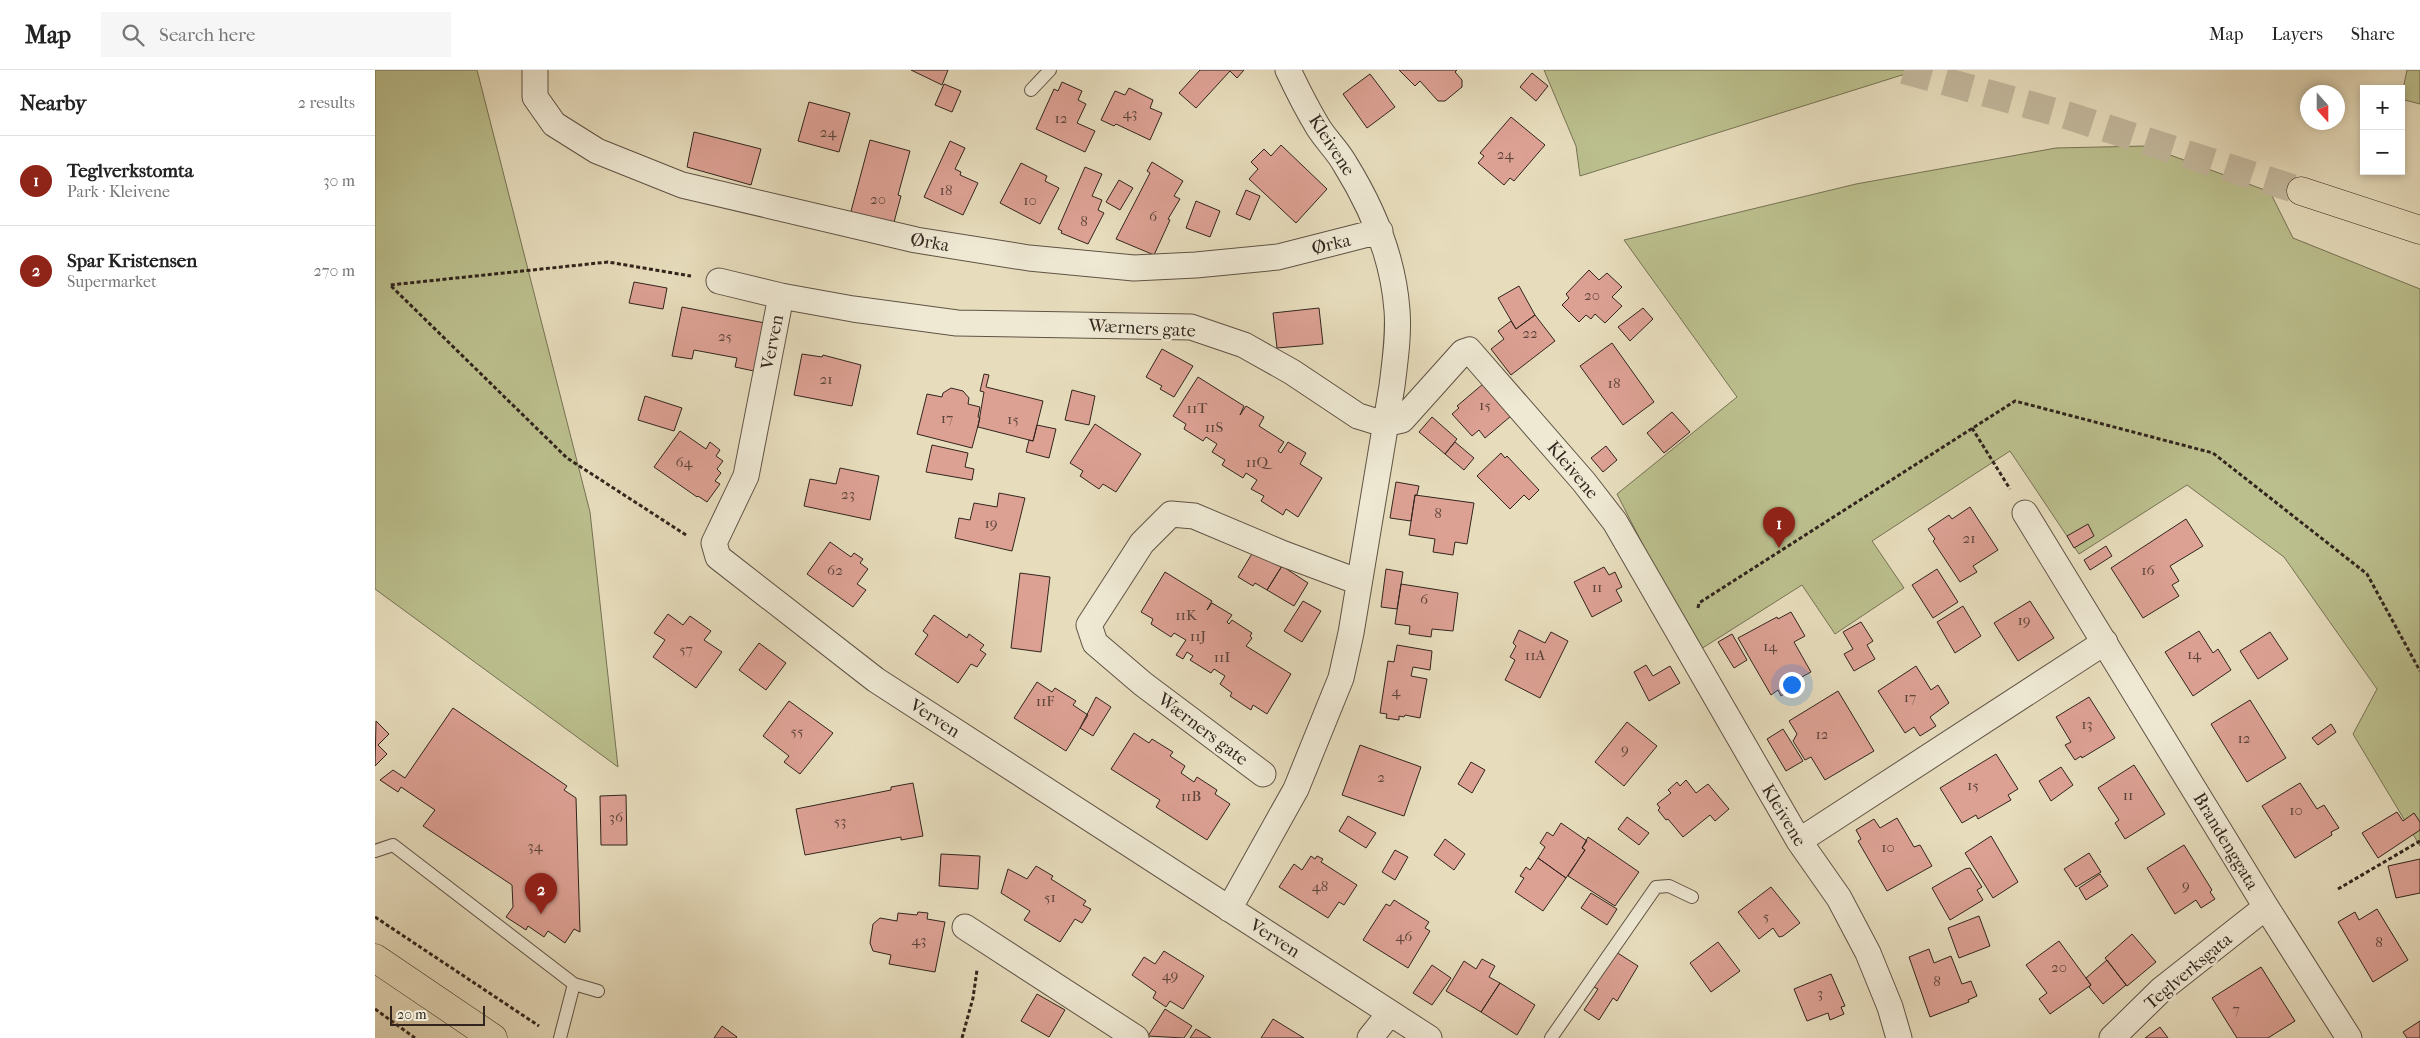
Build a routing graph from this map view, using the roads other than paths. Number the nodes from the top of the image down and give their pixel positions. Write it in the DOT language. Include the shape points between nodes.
graph roads {
  1 [pos="535,70"];
  2 [pos="1050,70"];
  3 [pos="1288,70"];
  4 [pos="1031,90"];
  5 [pos="2301,191"];
  6 [pos="2420,230"];
  7 [pos="1383,239"];
  8 [pos="719,282"];
  9 [pos="781,296"];
  10 [pos="1384,424"];
  11 [pos="2025,513"];
  12 [pos="1359,582"];
  13 [pos="2105,642"];
  14 [pos="1263,774"];
  15 [pos="1799,841"];
  16 [pos="375,851"];
  17 [pos="1692,897"];
  18 [pos="2266,907"];
  19 [pos="1229,909"];
  20 [pos="973,932"];
  21 [pos="375,958"];
  22 [pos="574,984"];
  23 [pos="598,991"];
  24 [pos="1389,1013"];
  25 [pos="493,1038"];
  26 [pos="560,1038"];
  27 [pos="1136,1038"];
  28 [pos="1370,1038"];
  29 [pos="1429,1038"];
  30 [pos="1551,1038"];
  31 [pos="1899,1038"];
  32 [pos="2112,1038"];
  33 [pos="2349,1038"];
  1 -- 7 [label="street, Ørka" via="535,97 554,124 597,151 682,185 916,240 1029,258 1134,268 1196,266"];
  2 -- 4 [label="lane"];
  3 -- 7 [label="street, Kleivene" via="1319,128 1366,200"];
  5 -- 6 [label="main road"];
  7 -- 10 [label="street, Kleivene" via="1397,310 1392,386"];
  8 -- 9 [label="street, Wærners gate"];
  9 -- 10 [label="street, Wærners gate" via="957,323 1191,327 1244,345 1358,416"];
  9 -- 19 [label="street, Verven" via="746,476 715,544 718,557 876,680"];
  10 -- 12 [label="street"];
  10 -- 15 [label="street, Kleivene" via="1402,420 1463,352 1469,350 1615,522"];
  11 -- 13 [label="street, Brandenggata"];
  12 -- 14 [label="street, Wærners gate" via="1193,516 1171,514 1141,543 1089,625 1095,643"];
  12 -- 19 [label="street" via="1351,633 1337,687 1296,789"];
  13 -- 15 [label="street"];
  13 -- 18 [label="street, Brandenggata"];
  15 -- 31 [label="street, Kleivene" via="1839,898 1867,953"];
  16 -- 22 [label="lane" via="393,846"];
  17 -- 30 [label="lane" via="1669,886 1656,888"];
  18 -- 32 [label="street, Teglverksgata" via="2162,989"];
  18 -- 33 [label="street, Brandenggata"];
  19 -- 24 [label="street, Verven"];
  20 -- 27 [label="street"];
  21 -- 25 [label="main road"];
  22 -- 23 [label="lane"];
  22 -- 26 [label="lane"];
  24 -- 28 [label="street"];
  24 -- 29 [label="street, Verven"];
}
